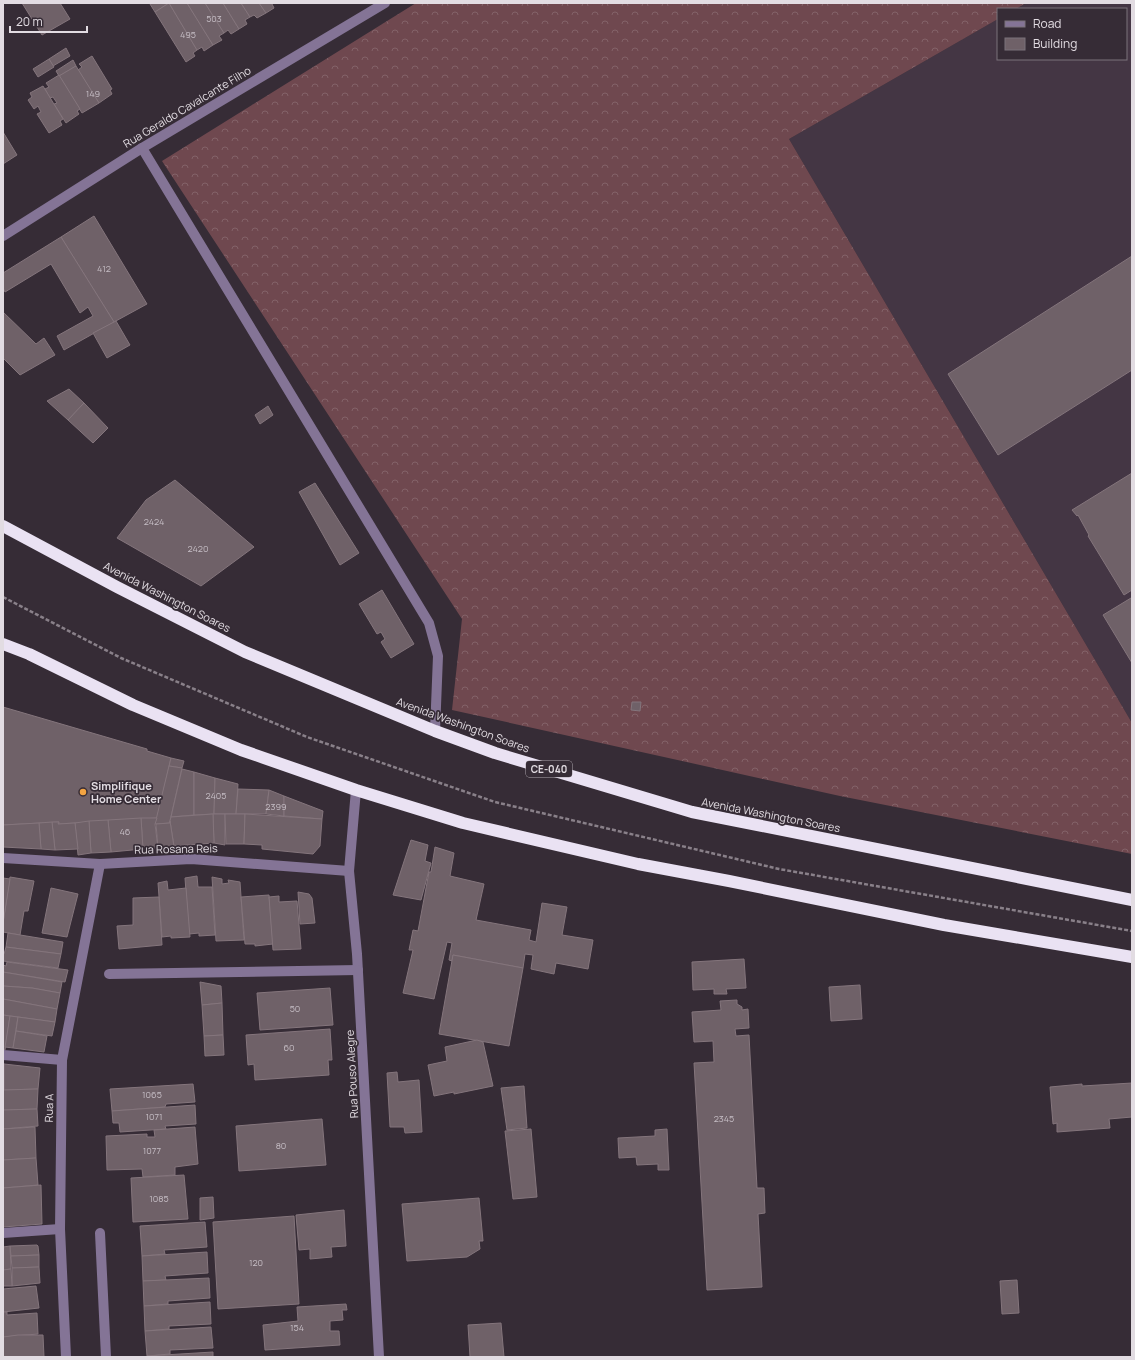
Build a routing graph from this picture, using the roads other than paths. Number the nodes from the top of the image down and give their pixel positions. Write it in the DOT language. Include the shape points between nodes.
graph roads {
  1 [pos="385,3"];
  2 [pos="142,148"];
  3 [pos="3,236"];
  4 [pos="3,526"];
  5 [pos="3,644"];
  6 [pos="435,730"];
  7 [pos="356,790"];
  8 [pos="3,858"];
  9 [pos="100,864"];
  10 [pos="349,871"];
  11 [pos="1132,900"];
  12 [pos="1132,957"];
  13 [pos="358,970"];
  14 [pos="109,974"];
  15 [pos="3,1055"];
  16 [pos="62,1060"];
  17 [pos="60,1229"];
  18 [pos="3,1233"];
  19 [pos="100,1233"];
  20 [pos="66,1357"];
  21 [pos="106,1357"];
  22 [pos="379,1357"];
  1 -- 2 [label="street, Rua Geraldo Cavalcante Filho"];
  2 -- 3 [label="street, Rua Geraldo Cavalcante Filho"];
  2 -- 6 [label="street" via="430,623 438,656"];
  4 -- 6 [label="highway, Avenida Washington Soares / CE-040" via="245,652"];
  5 -- 7 [label="highway" via="133,705 241,750"];
  6 -- 11 [label="highway, Avenida Washington Soares / CE-040" via="495,753 692,812"];
  7 -- 10 [label="street, Rua Pouso Alegre"];
  7 -- 12 [label="highway" via="462,824 638,864 944,925"];
  8 -- 9 [label="street, Rua Rosana Reis"];
  9 -- 10 [label="street, Rua Rosana Reis" via="191,859"];
  9 -- 16 [label="street, Rua A"];
  10 -- 13 [label="street, Rua Pouso Alegre"];
  13 -- 14 [label="street"];
  13 -- 22 [label="street, Rua Pouso Alegre"];
  15 -- 16 [label="street"];
  16 -- 17 [label="street, Rua A"];
  17 -- 18 [label="street"];
  17 -- 20 [label="street, Rua A"];
  19 -- 21 [label="street"];
}
